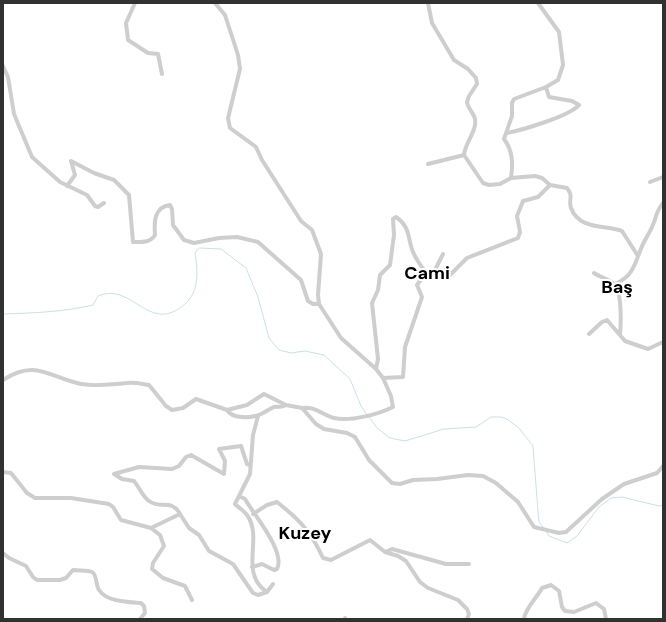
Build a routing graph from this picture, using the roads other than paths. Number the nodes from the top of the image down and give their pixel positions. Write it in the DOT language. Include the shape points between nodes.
graph roads {
  1 [pos="135,3"];
  2 [pos="215,3"];
  3 [pos="428,3"];
  4 [pos="538,3"];
  5 [pos="3,66"];
  6 [pos="162,74"];
  7 [pos="546,87"];
  8 [pos="507,132"];
  9 [pos="464,155"];
  10 [pos="428,164"];
  11 [pos="663,177"];
  12 [pos="511,178"];
  13 [pos="650,182"];
  14 [pos="550,185"];
  15 [pos="67,186"];
  16 [pos="104,203"];
  17 [pos="663,203"];
  18 [pos="443,254"];
  19 [pos="638,256"];
  20 [pos="426,273"];
  21 [pos="594,273"];
  22 [pos="433,274"];
  23 [pos="615,284"];
  24 [pos="319,304"];
  25 [pos="589,334"];
  26 [pos="620,334"];
  27 [pos="663,342"];
  28 [pos="376,370"];
  29 [pos="383,378"];
  30 [pos="3,380"];
  31 [pos="286,405"];
  32 [pos="302,408"];
  33 [pos="226,410"];
  34 [pos="258,416"];
  35 [pos="250,465"];
  36 [pos="663,466"];
  37 [pos="3,472"];
  38 [pos="239,496"];
  39 [pos="180,514"];
  40 [pos="253,514"];
  41 [pos="150,528"];
  42 [pos="385,552"];
  43 [pos="3,553"];
  44 [pos="468,564"];
  45 [pos="252,567"];
  46 [pos="273,584"];
  47 [pos="267,592"];
  48 [pos="192,600"];
  49 [pos="140,619"];
  50 [pos="467,619"];
  51 [pos="524,619"];
  52 [pos="606,619"];
  1 -- 6 [label="street" via="126,23 128,40 148,52 158,54"];
  2 -- 24 [label="street" via="225,14 240,70 228,118 230,128 256,147 301,221 312,230 321,254"];
  3 -- 9 [label="street" via="432,23 454,60 476,78 477,84 467,102 475,117 475,126"];
  4 -- 7 [label="street" via="559,32 563,65 558,80"];
  5 -- 15 [label="street" via="8,77 14,114 32,157"];
  7 -- 8 [label="street" via="514,98"];
  7 -- 8 [label="street" via="549,96 579,105 575,109 520,130"];
  8 -- 12 [label="street" via="504,139 511,152"];
  9 -- 10 [label="street"];
  9 -- 12 [label="street" via="483,183 489,186"];
  11 -- 13 [label="street"];
  12 -- 14 [label="street" via="535,176"];
  14 -- 19 [label="street" via="566,188 572,195 571,208 584,222 597,228 615,228 622,231"];
  14 -- 22 [label="street" via="538,197 523,201 517,216 520,232 518,238 467,258 450,275"];
  15 -- 16 [label="street" via="87,195 95,206"];
  15 -- 24 [label="street" via="75,175 72,161 114,180 129,195 133,242 153,239 156,215 166,205 170,205 172,225 184,240 194,244 237,237 258,242 301,280 308,301"];
  17 -- 19 [label="street" via="656,212 654,223"];
  18 -- 22 [label="street"];
  19 -- 23 [label="street" via="637,263 628,276"];
  20 -- 22 [label="street"];
  20 -- 28 [label="street" via="413,253 409,232 399,220 393,219 394,235 390,265 380,275 378,290 372,303 378,359"];
  20 -- 29 [label="street" via="417,285 422,297 405,347 403,377"];
  21 -- 23 [label="street"];
  23 -- 26 [label="street" via="621,316"];
  24 -- 28 [label="street" via="341,338"];
  25 -- 26 [label="street" via="609,320"];
  26 -- 27 [label="street" via="630,343 648,349"];
  28 -- 29 [label="street"];
  29 -- 32 [label="street" via="393,407 357,418 336,418 315,409"];
  30 -- 33 [label="street" via="25,370 43,370 81,384 149,385 172,410 183,408 196,399"];
  31 -- 32 [label="street"];
  31 -- 33 [label="street" via="264,394 247,405"];
  31 -- 34 [label="street" via="274,407"];
  32 -- 36 [label="street" via="324,429 356,437 369,460 392,483 468,475 483,476 496,483 518,502 534,527 559,534 566,532 624,484 657,473"];
  33 -- 34 [label="street" via="237,417"];
  34 -- 35 [label="street"];
  35 -- 38 [label="street" via="250,474"];
  35 -- 39 [label="street" via="247,464 243,448 236,445 219,449 225,461 224,474 191,455 172,469 139,467 114,474 122,480 134,481 148,501 175,507"];
  37 -- 41 [label="street" via="11,473 27,493 35,498 71,498 109,504 121,520"];
  38 -- 40 [label="street" via="245,499"];
  38 -- 45 [label="street" via="235,504 247,516 253,534"];
  39 -- 41 [label="street"];
  39 -- 47 [label="street" via="189,528 200,536 209,551 233,564 253,593 258,595"];
  40 -- 42 [label="street" via="277,502 305,526 313,536 323,558 331,560 370,540"];
  40 -- 45 [label="street" via="276,547 280,564 274,570 262,564"];
  41 -- 48 [label="street" via="160,535 164,546 152,569 163,578 185,586"];
  42 -- 44 [label="street" via="392,550 446,564"];
  42 -- 50 [label="street" via="406,562 420,582 428,588 458,600 467,609"];
  43 -- 49 [label="street" via="26,566 38,580 60,580 66,578 73,570 92,572 98,589 103,594 119,600 141,603 145,613"];
  45 -- 47 [label="street" via="252,573 259,586"];
  46 -- 47 [label="street"];
  51 -- 52 [label="street" via="526,611 542,588 551,585 559,591 565,611 574,612 596,602 604,609"];
}
